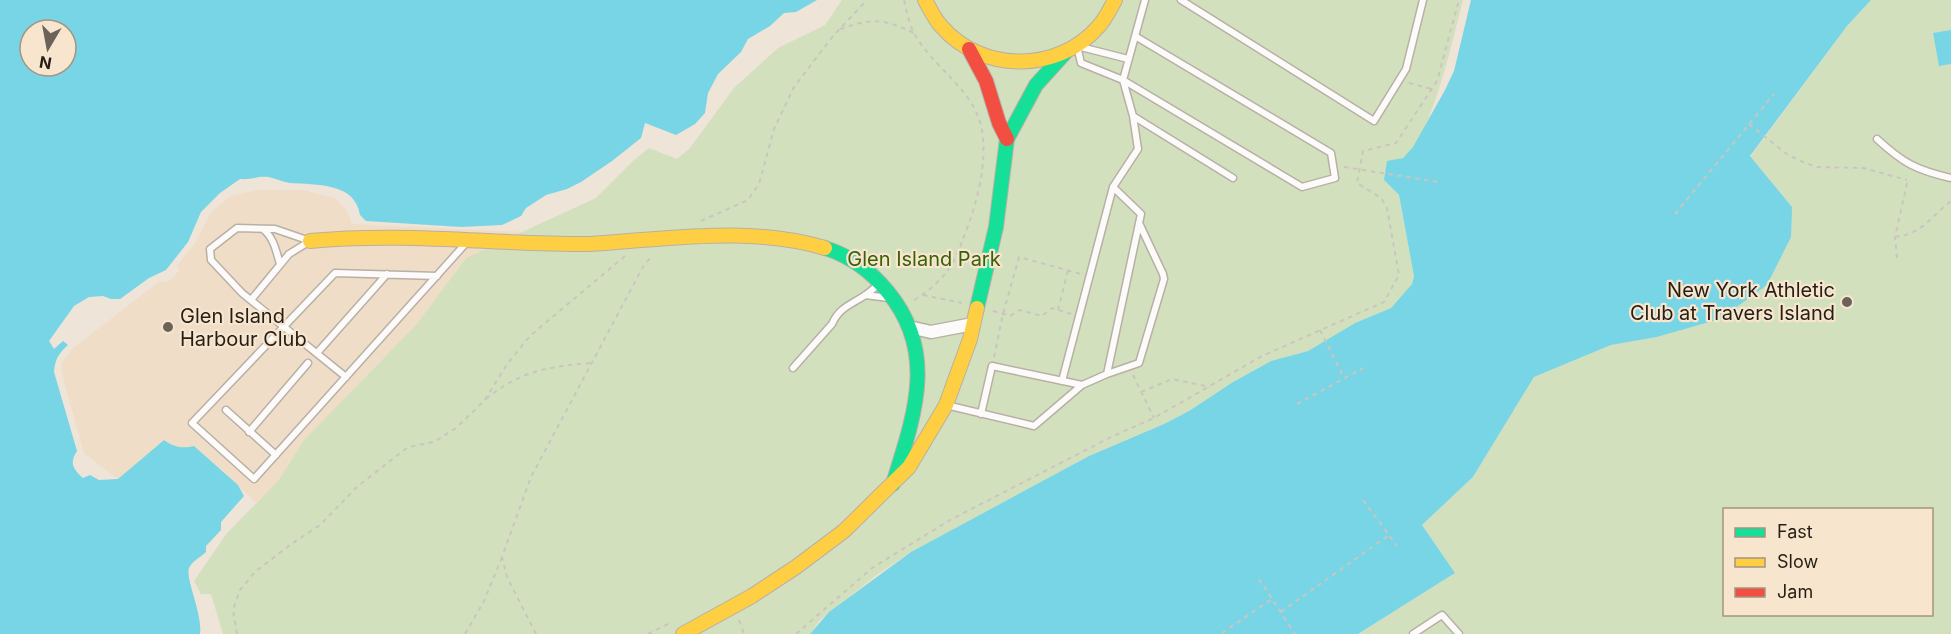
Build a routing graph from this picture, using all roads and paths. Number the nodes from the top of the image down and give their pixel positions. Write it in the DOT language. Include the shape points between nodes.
graph roads {
  1 [pos="867,0"];
  2 [pos="904,0"];
  3 [pos="925,0"];
  4 [pos="1115,0"];
  5 [pos="1145,0"];
  6 [pos="1181,0"];
  7 [pos="1423,0"];
  8 [pos="1459,0"];
  9 [pos="839,30"];
  10 [pos="914,33"];
  11 [pos="1135,36"];
  12 [pos="969,49"];
  13 [pos="1071,50"];
  14 [pos="1128,59"];
  15 [pos="1123,80"];
  16 [pos="1399,80"];
  17 [pos="1432,89"];
  18 [pos="1774,94"];
  19 [pos="1133,116"];
  20 [pos="1749,124"];
  21 [pos="1007,139"];
  22 [pos="1877,139"];
  23 [pos="1334,165"];
  24 [pos="1911,166"];
  25 [pos="1359,170"];
  26 [pos="1233,178"];
  27 [pos="1951,178"];
  28 [pos="1907,180"];
  29 [pos="1439,182"];
  30 [pos="1113,187"];
  31 [pos="1951,201"];
  32 [pos="1675,214"];
  33 [pos="697,222"];
  34 [pos="1139,222"];
  35 [pos="263,229"];
  36 [pos="1895,237"];
  37 [pos="667,238"];
  38 [pos="470,239"];
  39 [pos="310,241"];
  40 [pos="634,252"];
  41 [pos="1897,258"];
  42 [pos="280,264"];
  43 [pos="1068,270"];
  44 [pos="387,274"];
  45 [pos="437,276"];
  46 [pos="1090,276"];
  47 [pos="881,282"];
  48 [pos="865,295"];
  49 [pos="923,295"];
  50 [pos="893,298"];
  51 [pos="251,300"];
  52 [pos="908,304"];
  53 [pos="968,305"];
  54 [pos="987,309"];
  55 [pos="1058,310"];
  56 [pos="1003,314"];
  57 [pos="1079,316"];
  58 [pos="974,324"];
  59 [pos="284,326"];
  60 [pos="909,327"];
  61 [pos="1320,330"];
  62 [pos="316,353"];
  63 [pos="308,363"];
  64 [pos="592,363"];
  65 [pos="992,366"];
  66 [pos="1129,367"];
  67 [pos="793,368"];
  68 [pos="1363,368"];
  69 [pos="1107,374"];
  70 [pos="346,377"];
  71 [pos="1344,378"];
  72 [pos="1062,381"];
  73 [pos="1082,385"];
  74 [pos="1210,387"];
  75 [pos="1141,392"];
  76 [pos="484,401"];
  77 [pos="1297,404"];
  78 [pos="946,405"];
  79 [pos="226,410"];
  80 [pos="981,414"];
  81 [pos="1154,418"];
  82 [pos="249,432"];
  83 [pos="276,455"];
  84 [pos="893,484"];
  85 [pos="1363,500"];
  86 [pos="1389,535"];
  87 [pos="1397,546"];
  88 [pos="502,557"];
  89 [pos="1258,579"];
  90 [pos="1272,599"];
  91 [pos="1281,612"];
  92 [pos="739,620"];
  93 [pos="675,621"];
  94 [pos="1222,633"];
  95 [pos="237,634"];
  96 [pos="465,634"];
  97 [pos="536,634"];
  98 [pos="648,634"];
  99 [pos="683,634"];
  100 [pos="744,634"];
  101 [pos="796,634"];
  102 [pos="1295,634"];
  103 [pos="1413,634"];
  104 [pos="1459,634"];
  1 -- 9 [label="path"];
  2 -- 10 [label="path"];
  3 -- 12 [label="street" via="942,28"];
  4 -- 13 [label="street" via="1099,26"];
  5 -- 11 [label="lane"];
  6 -- 16 [label="lane" via="1374,121"];
  7 -- 16 [label="lane" via="1406,69"];
  8 -- 17 [label="path"];
  9 -- 10 [label="path" via="873,20"];
  9 -- 33 [label="path" via="795,87 774,129 759,184 748,200"];
  10 -- 49 [label="path" via="974,108 982,129 983,151 974,213 954,262"];
  11 -- 14 [label="lane"];
  11 -- 23 [label="lane" via="1331,153"];
  12 -- 13 [label="street" via="990,58 1021,63"];
  12 -- 21 [label="street" via="986,81"];
  13 -- 14 [label="lane"];
  13 -- 15 [label="lane" via="1081,63"];
  13 -- 21 [label="street" via="1036,85"];
  14 -- 15 [label="lane"];
  15 -- 19 [label="lane"];
  15 -- 23 [label="lane" via="1302,187 1335,178"];
  16 -- 17 [label="path"];
  17 -- 25 [label="path" via="1396,143 1363,151"];
  18 -- 20 [label="path"];
  19 -- 26 [label="lane"];
  19 -- 30 [label="lane" via="1138,148"];
  20 -- 28 [label="path" via="1788,155 1816,167 1863,168"];
  20 -- 32 [label="path"];
  21 -- 58 [label="street" via="996,227"];
  22 -- 24 [label="lane"];
  23 -- 25 [label="path"];
  24 -- 27 [label="lane"];
  24 -- 28 [label="path"];
  25 -- 29 [label="path"];
  25 -- 61 [label="path" via="1358,183 1381,198 1387,208 1400,275 1384,302"];
  28 -- 36 [label="path"];
  30 -- 34 [label="lane" via="1141,214"];
  30 -- 46 [label="lane"];
  31 -- 36 [label="path" via="1917,231"];
  34 -- 66 [label="lane" via="1164,279 1139,363"];
  34 -- 69 [label="lane"];
  35 -- 39 [label="lane"];
  35 -- 42 [label="lane" via="275,244"];
  35 -- 51 [label="lane" via="237,228 210,249 211,260"];
  36 -- 41 [label="path"];
  37 -- 38 [label="street" via="580,244"];
  37 -- 47 [label="street" via="757,237 807,243 845,256"];
  37 -- 64 [label="path" via="644,265"];
  38 -- 39 [label="street" via="347,236"];
  38 -- 45 [label="lane"];
  39 -- 42 [label="lane"];
  40 -- 76 [label="path" via="623,257 531,335"];
  42 -- 51 [label="lane"];
  43 -- 46 [label="path"];
  43 -- 55 [label="path"];
  43 -- 56 [label="path" via="1019,257"];
  44 -- 45 [label="lane"];
  44 -- 59 [label="lane" via="335,273"];
  44 -- 62 [label="lane"];
  45 -- 70 [label="lane"];
  46 -- 57 [label="lane"];
  47 -- 48 [label="lane"];
  47 -- 50 [label="street"];
  48 -- 50 [label="lane"];
  48 -- 67 [label="lane" via="843,308"];
  49 -- 52 [label="path"];
  49 -- 53 [label="path"];
  50 -- 60 [label="street"];
  51 -- 59 [label="lane"];
  54 -- 56 [label="path"];
  55 -- 56 [label="path" via="1052,309 1042,316 1020,310 1010,316"];
  55 -- 57 [label="path"];
  56 -- 65 [label="path"];
  57 -- 72 [label="lane"];
  58 -- 60 [label="street" via="931,332"];
  58 -- 78 [label="street"];
  59 -- 62 [label="lane"];
  59 -- 83 [label="lane" via="192,423 254,479"];
  60 -- 84 [label="street" via="918,361 918,384 911,427"];
  61 -- 71 [label="path"];
  61 -- 74 [label="path" via="1262,356"];
  62 -- 70 [label="lane"];
  63 -- 82 [label="lane"];
  64 -- 76 [label="path" via="533,371 503,385"];
  64 -- 88 [label="path" via="531,477"];
  65 -- 72 [label="lane"];
  65 -- 80 [label="lane"];
  66 -- 69 [label="lane"];
  66 -- 75 [label="path"];
  68 -- 71 [label="path"];
  69 -- 73 [label="lane"];
  70 -- 83 [label="lane"];
  71 -- 77 [label="path"];
  72 -- 73 [label="lane"];
  73 -- 80 [label="lane" via="1034,426"];
  74 -- 75 [label="path" via="1172,379"];
  74 -- 81 [label="path"];
  75 -- 81 [label="path"];
  76 -- 95 [label="path" via="435,442 408,447 358,486 320,525 255,572 240,590 233,610"];
  78 -- 80 [label="lane"];
  78 -- 84 [label="street" via="909,467"];
  79 -- 82 [label="lane"];
  81 -- 101 [label="path" via="950,520 872,568"];
  82 -- 83 [label="lane"];
  84 -- 99 [label="street" via="844,531 796,567"];
  85 -- 86 [label="path"];
  86 -- 87 [label="path"];
  86 -- 91 [label="path"];
  88 -- 96 [label="path"];
  88 -- 97 [label="path" via="507,577"];
  89 -- 90 [label="path"];
  90 -- 91 [label="path"];
  90 -- 94 [label="path"];
  91 -- 102 [label="path"];
  92 -- 100 [label="path"];
  93 -- 98 [label="path"];
  103 -- 104 [label="lane" via="1442,615"];
}
